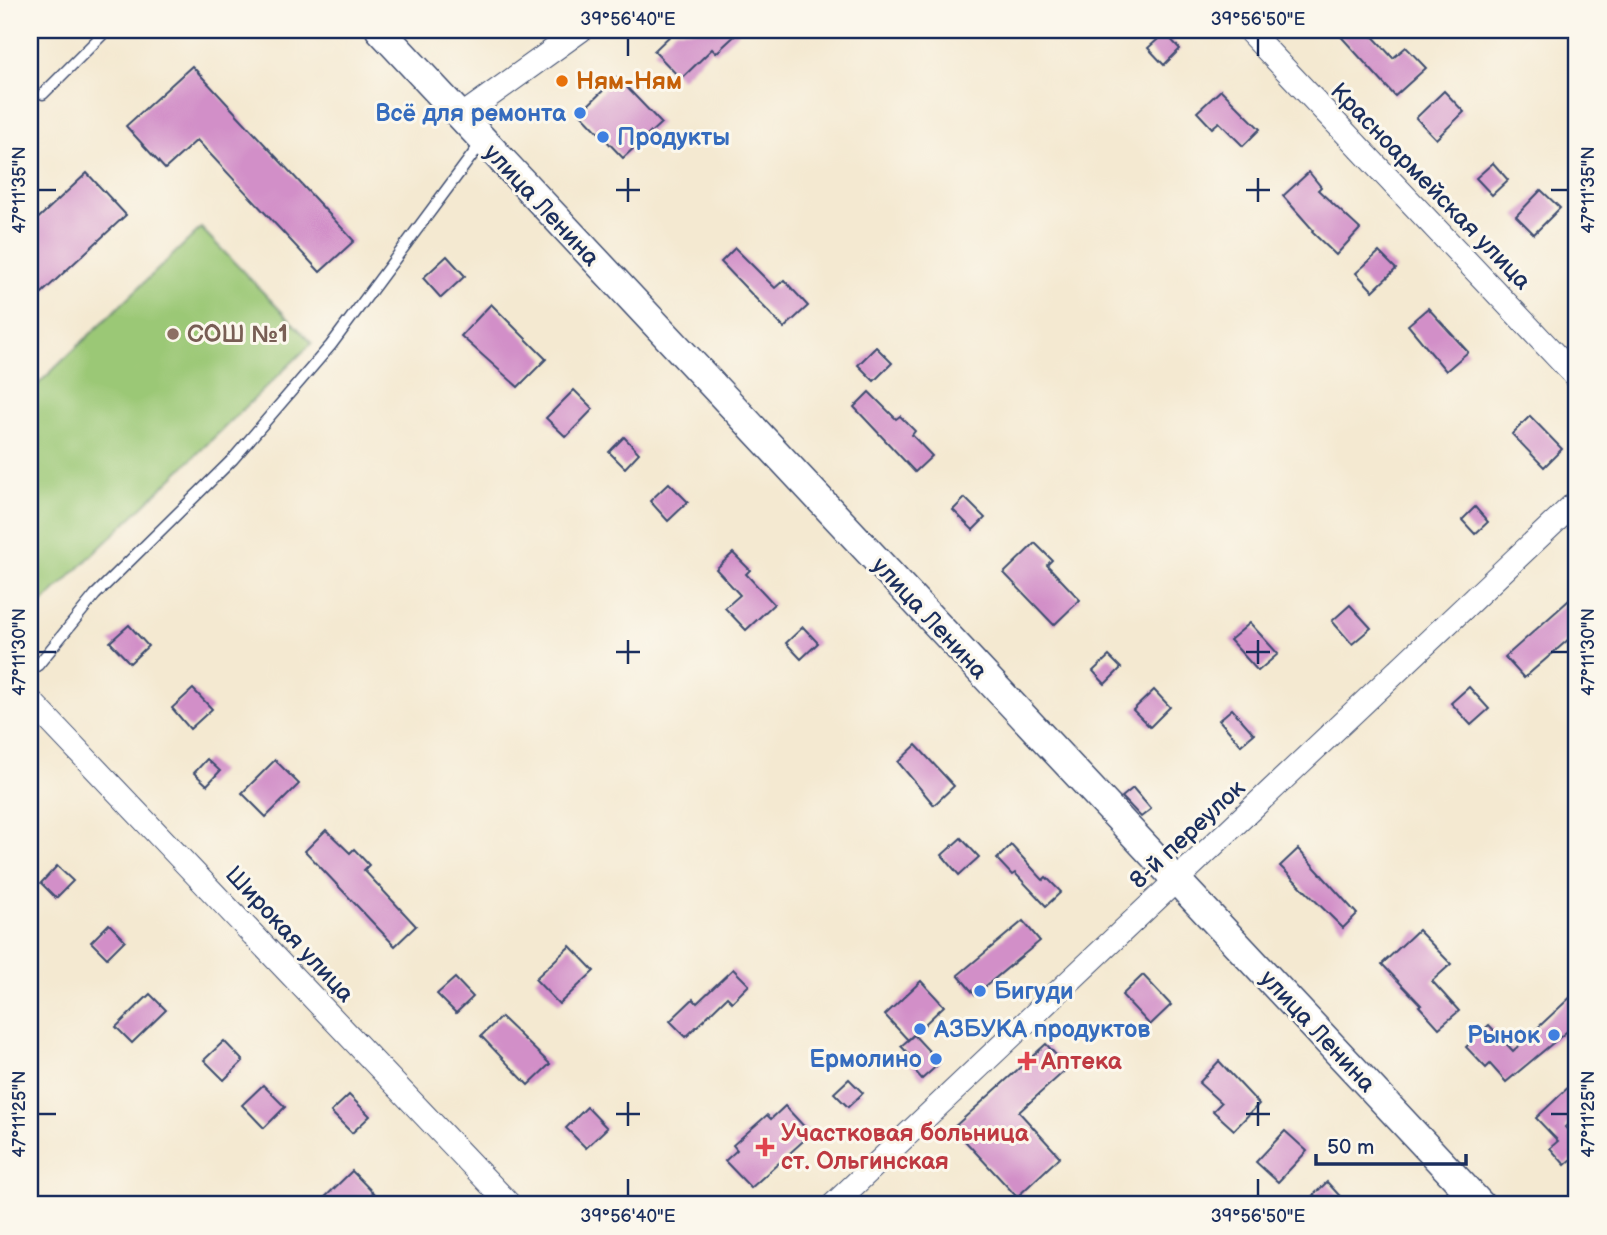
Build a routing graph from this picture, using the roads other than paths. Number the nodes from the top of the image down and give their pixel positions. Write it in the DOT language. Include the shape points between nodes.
graph roads {
  1 [pos="107,30"];
  2 [pos="380,30"];
  3 [pos="580,30"];
  4 [pos="1248,30"];
  5 [pos="43,94"];
  6 [pos="460,117"];
  7 [pos="482,142"];
  8 [pos="1577,377"];
  9 [pos="1577,501"];
  10 [pos="30,670"];
  11 [pos="30,701"];
  12 [pos="1176,881"];
  13 [pos="510,1205"];
  14 [pos="833,1205"];
  15 [pos="1481,1205"];
  1 -- 5 [label="lane"];
  2 -- 6 [label="street, улица Ленина"];
  3 -- 6 [label="street"];
  4 -- 8 [label="street, Красноармейская улица"];
  6 -- 7 [label="street, улица Ленина"];
  7 -- 10 [label="lane" via="331,345 233,459 95,595"];
  7 -- 12 [label="street, улица Ленина"];
  9 -- 12 [label="street, 8-й переулок"];
  11 -- 13 [label="street, Широкая улица"];
  12 -- 14 [label="street, 8-й переулок"];
  12 -- 15 [label="street, улица Ленина"];
}
